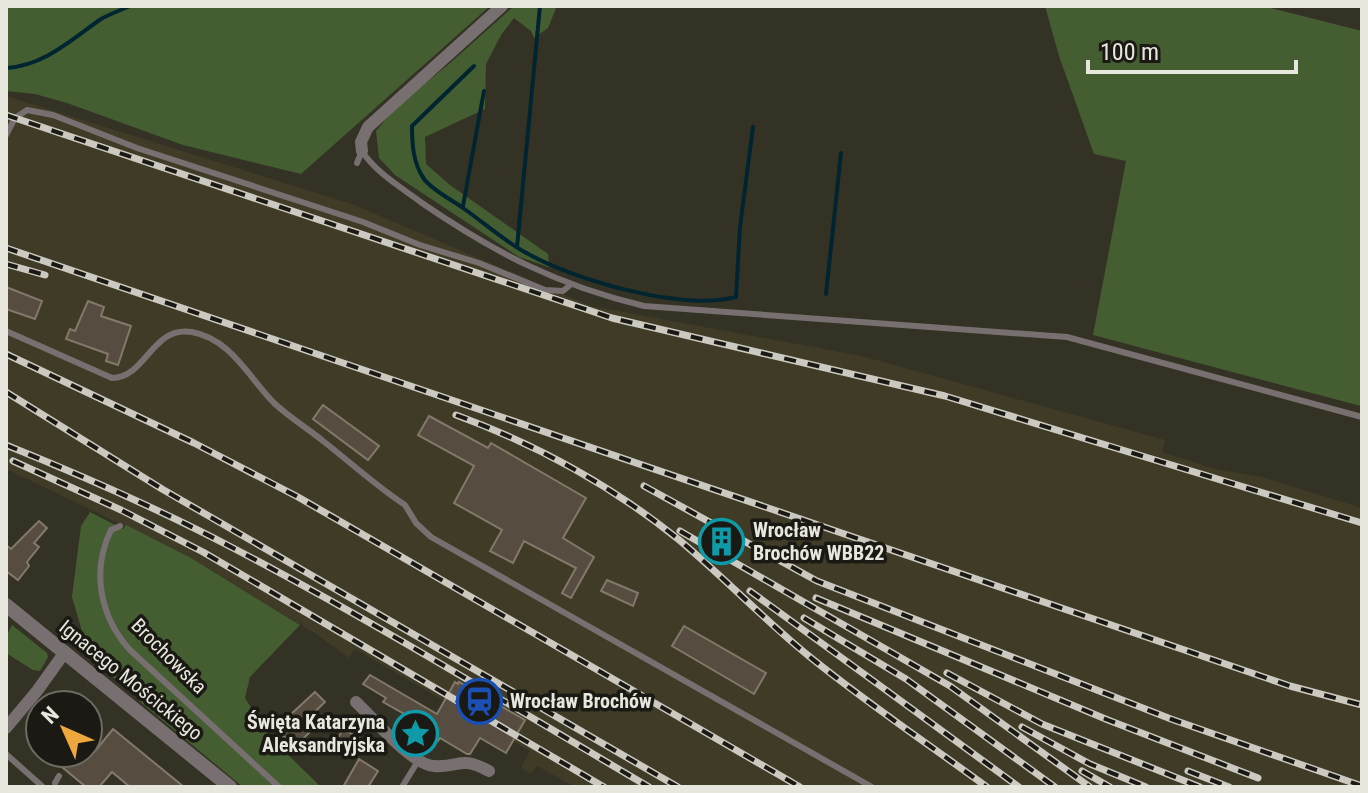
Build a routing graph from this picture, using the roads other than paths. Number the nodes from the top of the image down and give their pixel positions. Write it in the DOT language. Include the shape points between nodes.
graph roads {
  1 [pos="502,6"];
  2 [pos="6,135"];
  3 [pos="359,157"];
  4 [pos="569,286"];
  5 [pos="6,331"];
  6 [pos="1362,417"];
  7 [pos="120,526"];
  8 [pos="6,605"];
  9 [pos="65,652"];
  10 [pos="356,702"];
  11 [pos="6,728"];
  12 [pos="6,754"];
  13 [pos="418,761"];
  14 [pos="489,771"];
  15 [pos="43,787"];
  16 [pos="230,787"];
  17 [pos="279,787"];
  18 [pos="402,787"];
  19 [pos="872,787"];
  1 -- 3 [label="street" via="368,127"];
  2 -- 4 [label="lane" via="15,118 27,110 53,115 545,290"];
  3 -- 4 [label="lane" via="457,226"];
  4 -- 6 [label="lane" via="644,306 1067,337"];
  5 -- 19 [label="lane" via="112,378 134,371 154,344 174,334 192,332 212,341 228,350 274,403 405,505 431,537"];
  7 -- 17 [label="lane, Brochowska" via="111,530 102,557 100,582 111,625 130,650"];
  8 -- 9 [label="street, Ignacego Mościckiego"];
  9 -- 11 [label="street"];
  9 -- 16 [label="street, Ignacego Mościckiego"];
  10 -- 13 [label="street"];
  12 -- 15 [label="lane"];
  13 -- 14 [label="street" via="433,767 470,762"];
  13 -- 18 [label="lane"];
}
